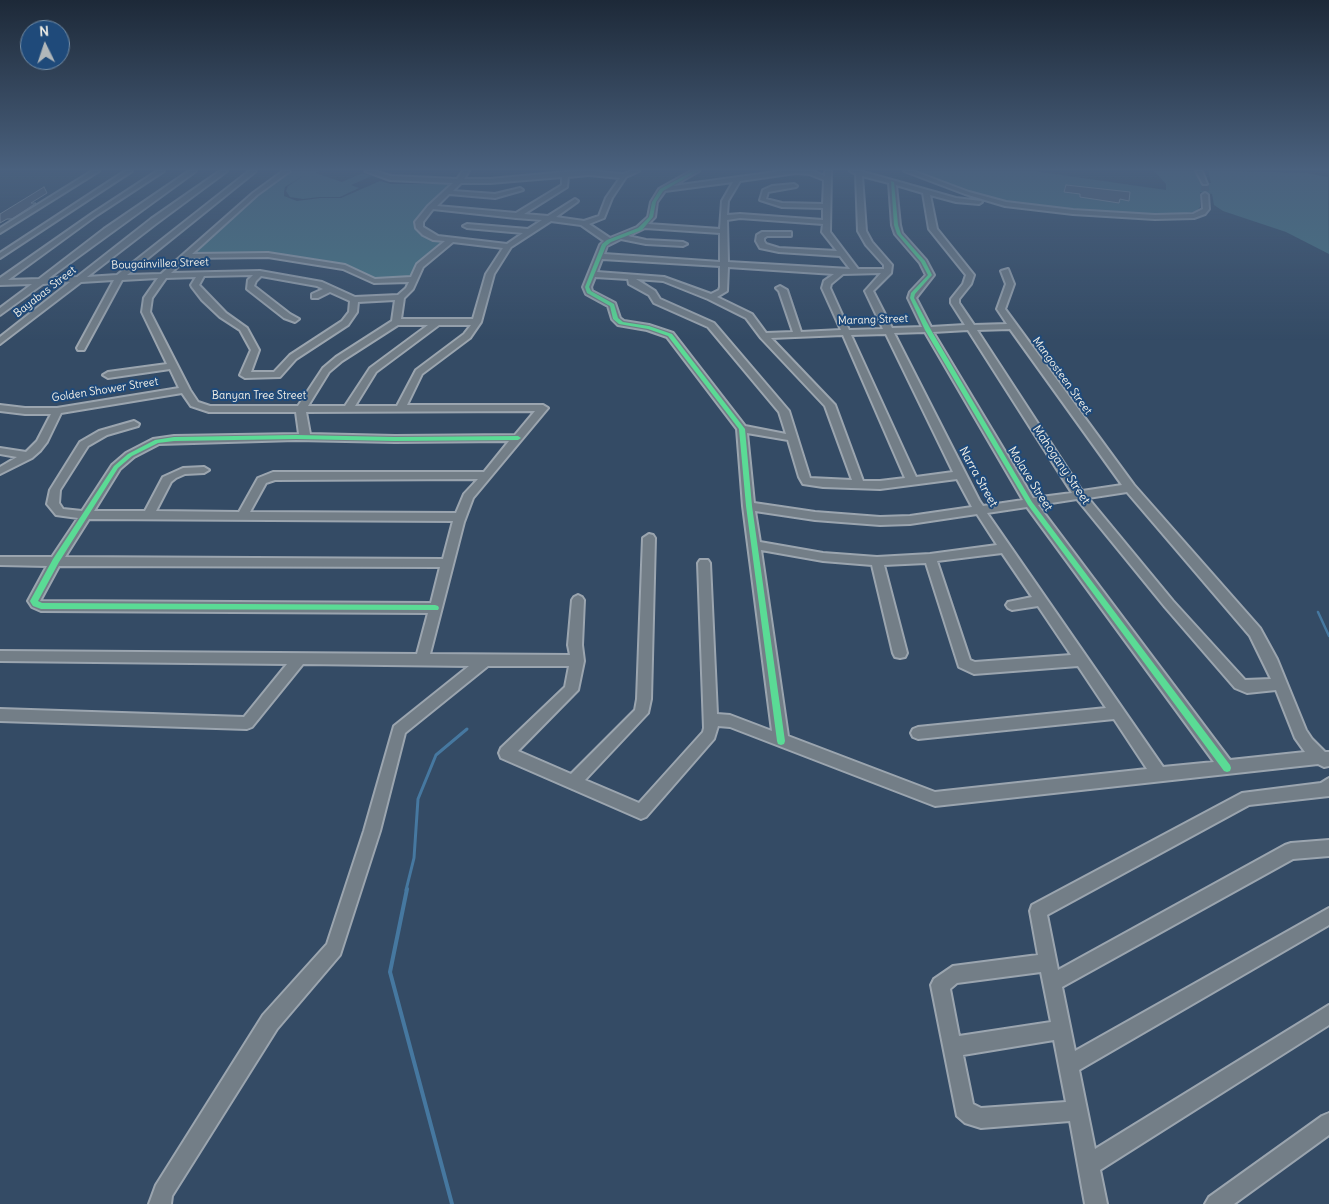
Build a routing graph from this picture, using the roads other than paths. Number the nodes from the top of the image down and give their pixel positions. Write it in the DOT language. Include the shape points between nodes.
graph roads {
  1 [pos="44,227"];
  2 [pos="77,227"];
  3 [pos="115,227"];
  4 [pos="146,227"];
  5 [pos="183,227"];
  6 [pos="218,227"];
  7 [pos="420,227"];
  8 [pos="478,227"];
  9 [pos="534,227"];
  10 [pos="590,227"];
  11 [pos="642,227"];
  12 [pos="663,227"];
  13 [pos="724,227"];
  14 [pos="826,227"];
  15 [pos="862,227"];
  16 [pos="897,227"];
  17 [pos="933,227"];
  18 [pos="724,231"];
  19 [pos="527,232"];
  20 [pos="788,234"];
  21 [pos="621,237"];
  22 [pos="450,240"];
  23 [pos="609,241"];
  24 [pos="683,244"];
  25 [pos="508,246"];
  26 [pos="842,254"];
  27 [pos="0,256"];
  28 [pos="185,256"];
  29 [pos="599,256"];
  30 [pos="724,264"];
  31 [pos="1005,270"];
  32 [pos="855,271"];
  33 [pos="888,271"];
  34 [pos="841,272"];
  35 [pos="260,273"];
  36 [pos="202,274"];
  37 [pos="592,274"];
  38 [pos="164,275"];
  39 [pos="120,277"];
  40 [pos="632,277"];
  41 [pos="413,279"];
  42 [pos="78,280"];
  43 [pos="41,281"];
  44 [pos="0,282"];
  45 [pos="780,288"];
  46 [pos="330,289"];
  47 [pos="315,296"];
  48 [pos="400,297"];
  49 [pos="711,297"];
  50 [pos="354,300"];
  51 [pos="0,312"];
  52 [pos="295,319"];
  53 [pos="438,321"];
  54 [pos="396,322"];
  55 [pos="477,322"];
  56 [pos="1013,326"];
  57 [pos="971,327"];
  58 [pos="928,330"];
  59 [pos="888,331"];
  60 [pos="848,332"];
  61 [pos="798,335"];
  62 [pos="764,336"];
  63 [pos="0,341"];
  64 [pos="81,348"];
  65 [pos="172,366"];
  66 [pos="108,375"];
  67 [pos="184,390"];
  68 [pos="0,408"];
  69 [pos="301,409"];
  70 [pos="348,409"];
  71 [pos="400,409"];
  72 [pos="57,411"];
  73 [pos="134,424"];
  74 [pos="742,429"];
  75 [pos="305,438"];
  76 [pos="518,438"];
  77 [pos="793,438"];
  78 [pos="0,450"];
  79 [pos="28,456"];
  80 [pos="204,470"];
  81 [pos="0,471"];
  82 [pos="486,475"];
  83 [pos="960,475"];
  84 [pos="912,481"];
  85 [pos="859,485"];
  86 [pos="1130,488"];
  87 [pos="1080,496"];
  88 [pos="1030,503"];
  89 [pos="749,506"];
  90 [pos="980,511"];
  91 [pos="149,514"];
  92 [pos="85,515"];
  93 [pos="243,515"];
  94 [pos="460,516"];
  95 [pos="649,538"];
  96 [pos="755,545"];
  97 [pos="1005,548"];
  98 [pos="930,558"];
  99 [pos="0,561"];
  100 [pos="56,561"];
  101 [pos="877,561"];
  102 [pos="447,563"];
  103 [pos="704,563"];
  104 [pos="578,600"];
  105 [pos="1040,601"];
  106 [pos="1012,604"];
  107 [pos="435,608"];
  108 [pos="900,653"];
  109 [pos="0,656"];
  110 [pos="299,659"];
  111 [pos="422,660"];
  112 [pos="1081,660"];
  113 [pos="484,661"];
  114 [pos="577,661"];
  115 [pos="1279,684"];
  116 [pos="1118,713"];
  117 [pos="0,715"];
  118 [pos="712,720"];
  119 [pos="918,732"];
  120 [pos="781,741"];
  121 [pos="1326,760"];
  122 [pos="1227,768"];
  123 [pos="1160,774"];
  124 [pos="573,782"];
  125 [pos="1328,790"];
  126 [pos="1329,848"];
  127 [pos="1329,916"];
  128 [pos="1048,962"];
  129 [pos="1052,983"];
  130 [pos="1329,1014"];
  131 [pos="1062,1030"];
  132 [pos="952,1047"];
  133 [pos="1069,1065"];
  134 [pos="1078,1111"];
  135 [pos="1329,1123"];
  136 [pos="1089,1165"];
  137 [pos="160,1204"];
  138 [pos="1096,1204"];
  139 [pos="1216,1204"];
  1 -- 27 [label="street"];
  2 -- 44 [label="street"];
  3 -- 43 [label="street"];
  4 -- 42 [label="street, Bayabas Street"];
  5 -- 39 [label="street"];
  6 -- 28 [label="street, Banyan Tree Street"];
  7 -- 22 [label="street" via="436,238"];
  8 -- 19 [label="street"];
  9 -- 19 [label="street"];
  10 -- 23 [label="street"];
  11 -- 21 [label="street"];
  12 -- 18 [label="street"];
  13 -- 18 [label="street"];
  14 -- 26 [label="street" via="827,235"];
  15 -- 33 [label="street" via="869,243 885,261"];
  16 -- 58 [label="street, Molave Street" via="930,275 912,298"];
  17 -- 57 [label="street, Mahogany Street" via="970,275 955,303"];
  18 -- 30 [label="street"];
  19 -- 25 [label="street"];
  20 -- 26 [label="street" via="766,234 760,237 760,241 763,246 779,250"];
  21 -- 23 [label="street"];
  21 -- 24 [label="street"];
  22 -- 25 [label="street"];
  22 -- 41 [label="street" via="420,266"];
  23 -- 29 [label="street"];
  25 -- 55 [label="street" via="490,274"];
  26 -- 32 [label="street"];
  28 -- 38 [label="street, Banyan Tree Street"];
  28 -- 41 [label="street" via="268,255 345,267 374,281"];
  29 -- 30 [label="street"];
  29 -- 37 [label="street"];
  30 -- 34 [label="street"];
  30 -- 49 [label="street" via="723,291"];
  31 -- 56 [label="street, Mangosteen Street" via="1010,284 1001,309"];
  32 -- 33 [label="street"];
  32 -- 34 [label="street"];
  33 -- 59 [label="street, Narra Street" via="869,291"];
  34 -- 60 [label="street" via="827,283 826,288"];
  35 -- 36 [label="street, Bougainvillea Street"];
  35 -- 46 [label="street, Bougainvillea Street"];
  35 -- 52 [label="street" via="250,287"];
  36 -- 38 [label="street, Bougainvillea Street"];
  36 -- 50 [label="street" via="195,285 223,315 243,328 255,350 246,375 277,375 293,357 345,322 353,312"];
  37 -- 40 [label="street"];
  37 -- 74 [label="street" via="587,287 589,292 612,305 616,319 621,323 670,335"];
  38 -- 39 [label="street, Bougainvillea Street"];
  38 -- 65 [label="street, Banyan Tree Street" via="148,298 146,312"];
  39 -- 42 [label="street, Bougainvillea Street"];
  39 -- 64 [label="street"];
  40 -- 49 [label="street" via="664,279"];
  40 -- 77 [label="street" via="632,282 652,293 657,302 711,325 784,411"];
  41 -- 48 [label="street" via="409,289"];
  42 -- 43 [label="street, Bougainvillea Street"];
  42 -- 63 [label="street, Bayabas Street"];
  43 -- 44 [label="street, Bougainvillea Street"];
  43 -- 51 [label="street"];
  45 -- 61 [label="street"];
  46 -- 47 [label="street"];
  46 -- 50 [label="street, Bougainvillea Street"];
  48 -- 50 [label="street"];
  48 -- 54 [label="street"];
  49 -- 62 [label="street" via="749,316"];
  53 -- 54 [label="street"];
  53 -- 55 [label="street"];
  53 -- 70 [label="street" via="372,370"];
  54 -- 69 [label="street" via="339,358 326,370"];
  55 -- 71 [label="street" via="467,336 420,372"];
  56 -- 57 [label="street, Marang Street"];
  56 -- 86 [label="street, Mangosteen Street"];
  57 -- 58 [label="street, Marang Street"];
  57 -- 87 [label="street, Mahogany Street"];
  58 -- 59 [label="street, Marang Street"];
  58 -- 88 [label="street, Molave Street"];
  59 -- 60 [label="street, Marang Street"];
  59 -- 83 [label="street, Narra Street"];
  60 -- 61 [label="street, Marang Street"];
  60 -- 84 [label="street"];
  61 -- 62 [label="street, Marang Street"];
  62 -- 85 [label="street" via="830,405"];
  65 -- 66 [label="street"];
  65 -- 67 [label="street, Banyan Tree Street"];
  67 -- 69 [label="street, Banyan Tree Street" via="194,404 209,409"];
  67 -- 72 [label="street, Golden Shower Street"];
  68 -- 72 [label="street, Golden Shower Street"];
  69 -- 70 [label="street, Banyan Tree Street"];
  69 -- 75 [label="street"];
  70 -- 71 [label="street, Banyan Tree Street"];
  71 -- 76 [label="street, Banyan Tree Street" via="542,408"];
  72 -- 79 [label="street" via="42,442"];
  73 -- 92 [label="street" via="103,433 84,444 58,483 54,494 55,508 60,512"];
  74 -- 77 [label="street"];
  74 -- 89 [label="street"];
  75 -- 76 [label="street"];
  75 -- 92 [label="street" via="157,441 116,466"];
  76 -- 82 [label="street"];
  77 -- 85 [label="street" via="807,481"];
  78 -- 79 [label="street"];
  79 -- 81 [label="street"];
  80 -- 91 [label="street" via="183,471 167,480"];
  82 -- 93 [label="street" via="273,476 262,481"];
  82 -- 94 [label="street" via="468,496"];
  83 -- 84 [label="street"];
  83 -- 90 [label="street, Narra Street"];
  84 -- 85 [label="street"];
  86 -- 87 [label="street"];
  86 -- 115 [label="street, Mangosteen Street" via="1247,621 1261,641"];
  87 -- 88 [label="street"];
  87 -- 115 [label="street, Mahogany Street" via="1240,684 1247,687"];
  88 -- 90 [label="street"];
  88 -- 122 [label="street, Molave Street"];
  89 -- 90 [label="street" via="880,521"];
  89 -- 96 [label="street"];
  90 -- 97 [label="street, Narra Street"];
  91 -- 92 [label="street"];
  91 -- 93 [label="street"];
  92 -- 100 [label="street"];
  93 -- 94 [label="street"];
  94 -- 102 [label="street"];
  95 -- 124 [label="street" via="641,713"];
  96 -- 101 [label="street" via="822,557"];
  96 -- 120 [label="street"];
  97 -- 98 [label="street"];
  97 -- 105 [label="street, Narra Street"];
  98 -- 101 [label="street"];
  98 -- 112 [label="street" via="964,662 974,668"];
  99 -- 100 [label="street"];
  100 -- 102 [label="street"];
  100 -- 107 [label="street" via="35,597 36,604"];
  101 -- 108 [label="street"];
  102 -- 107 [label="street"];
  103 -- 118 [label="street"];
  104 -- 114 [label="street"];
  105 -- 106 [label="street"];
  105 -- 112 [label="street, Narra Street"];
  107 -- 111 [label="street"];
  109 -- 110 [label="street"];
  110 -- 111 [label="street"];
  110 -- 117 [label="street" via="246,723"];
  111 -- 113 [label="street"];
  112 -- 116 [label="street, Narra Street"];
  113 -- 114 [label="street"];
  113 -- 137 [label="street" via="399,730 372,831 334,949 270,1022 163,1192"];
  114 -- 124 [label="street" via="571,690 506,753"];
  115 -- 121 [label="street, Mangosteen Street" via="1300,734"];
  116 -- 119 [label="street"];
  116 -- 123 [label="street, Narra Street"];
  118 -- 120 [label="street" via="730,721"];
  118 -- 124 [label="street" via="709,735 640,812"];
  120 -- 123 [label="street" via="935,799"];
  121 -- 122 [label="street"];
  122 -- 123 [label="street"];
  125 -- 128 [label="street" via="1247,798 1038,911"];
  126 -- 129 [label="street" via="1291,851"];
  127 -- 133 [label="street"];
  128 -- 129 [label="street"];
  128 -- 132 [label="street" via="953,975 940,984"];
  129 -- 131 [label="street"];
  130 -- 136 [label="street"];
  131 -- 132 [label="street"];
  131 -- 133 [label="street"];
  132 -- 134 [label="street" via="964,1109 972,1116"];
  133 -- 134 [label="street"];
  134 -- 136 [label="street"];
  135 -- 139 [label="street"];
  136 -- 138 [label="street"];
}
